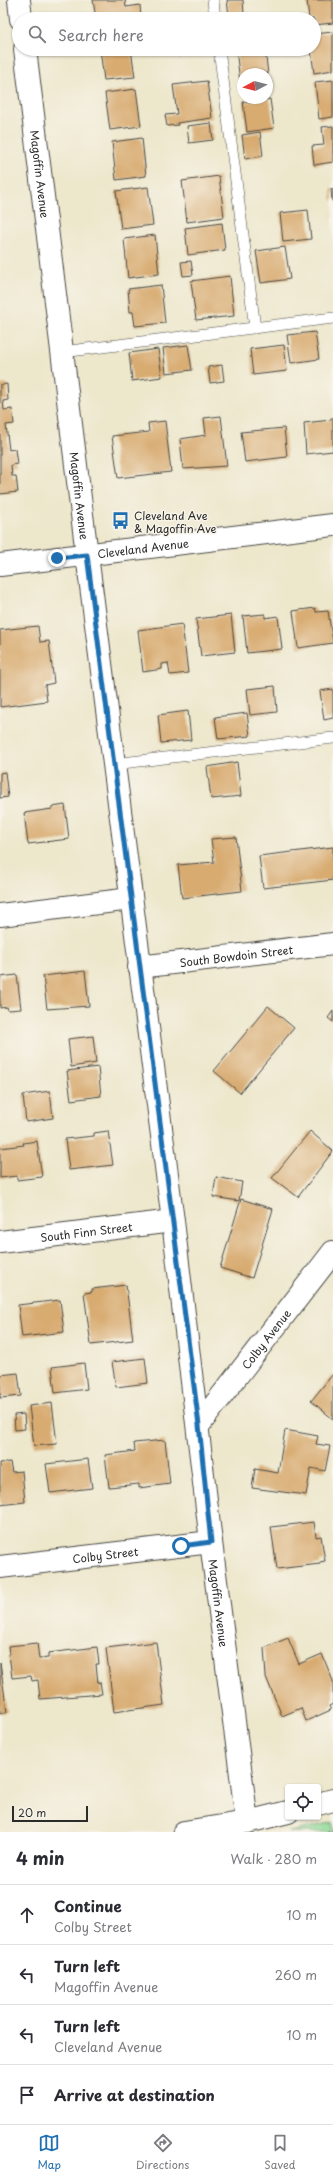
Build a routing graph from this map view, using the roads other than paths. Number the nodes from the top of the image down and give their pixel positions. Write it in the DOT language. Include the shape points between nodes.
graph roads {
  1 [pos="19,0"];
  2 [pos="213,0"];
  3 [pos="20,12"];
  4 [pos="214,12"];
  5 [pos="26,56"];
  6 [pos="220,56"];
  7 [pos="333,318"];
  8 [pos="255,328"];
  9 [pos="62,352"];
  10 [pos="333,525"];
  11 [pos="87,555"];
  12 [pos="0,565"];
  13 [pos="333,738"];
  14 [pos="114,764"];
  15 [pos="131,899"];
  16 [pos="0,915"];
  17 [pos="333,944"];
  18 [pos="139,966"];
  19 [pos="173,1221"];
  20 [pos="0,1242"];
  21 [pos="333,1252"];
  22 [pos="199,1425"];
  23 [pos="211,1542"];
  24 [pos="0,1567"];
  25 [pos="333,1800"];
  26 [pos="321,1803"];
  27 [pos="285,1813"];
  28 [pos="247,1822"];
  29 [pos="184,1832"];
  1 -- 3 [label="street"];
  2 -- 4 [label="lane"];
  5 -- 9 [label="street, Magoffin Avenue"];
  6 -- 8 [label="lane"];
  7 -- 8 [label="lane"];
  8 -- 9 [label="lane"];
  9 -- 11 [label="street, Magoffin Avenue"];
  10 -- 11 [label="street, Cleveland Avenue"];
  11 -- 12 [label="street, Cleveland Avenue"];
  11 -- 14 [label="street, Magoffin Avenue"];
  13 -- 14 [label="lane"];
  14 -- 15 [label="street, Magoffin Avenue"];
  15 -- 16 [label="street"];
  15 -- 18 [label="street, Magoffin Avenue"];
  17 -- 18 [label="street, South Bowdoin Street"];
  18 -- 19 [label="street, Magoffin Avenue"];
  19 -- 20 [label="street, South Finn Street"];
  19 -- 22 [label="street, Magoffin Avenue"];
  21 -- 22 [label="street, Colby Avenue"];
  22 -- 23 [label="street, Magoffin Avenue"];
  23 -- 24 [label="street, Colby Street"];
  23 -- 28 [label="street, Magoffin Avenue"];
  25 -- 26 [label="street"];
  27 -- 28 [label="street"];
  28 -- 29 [label="street"];
}
